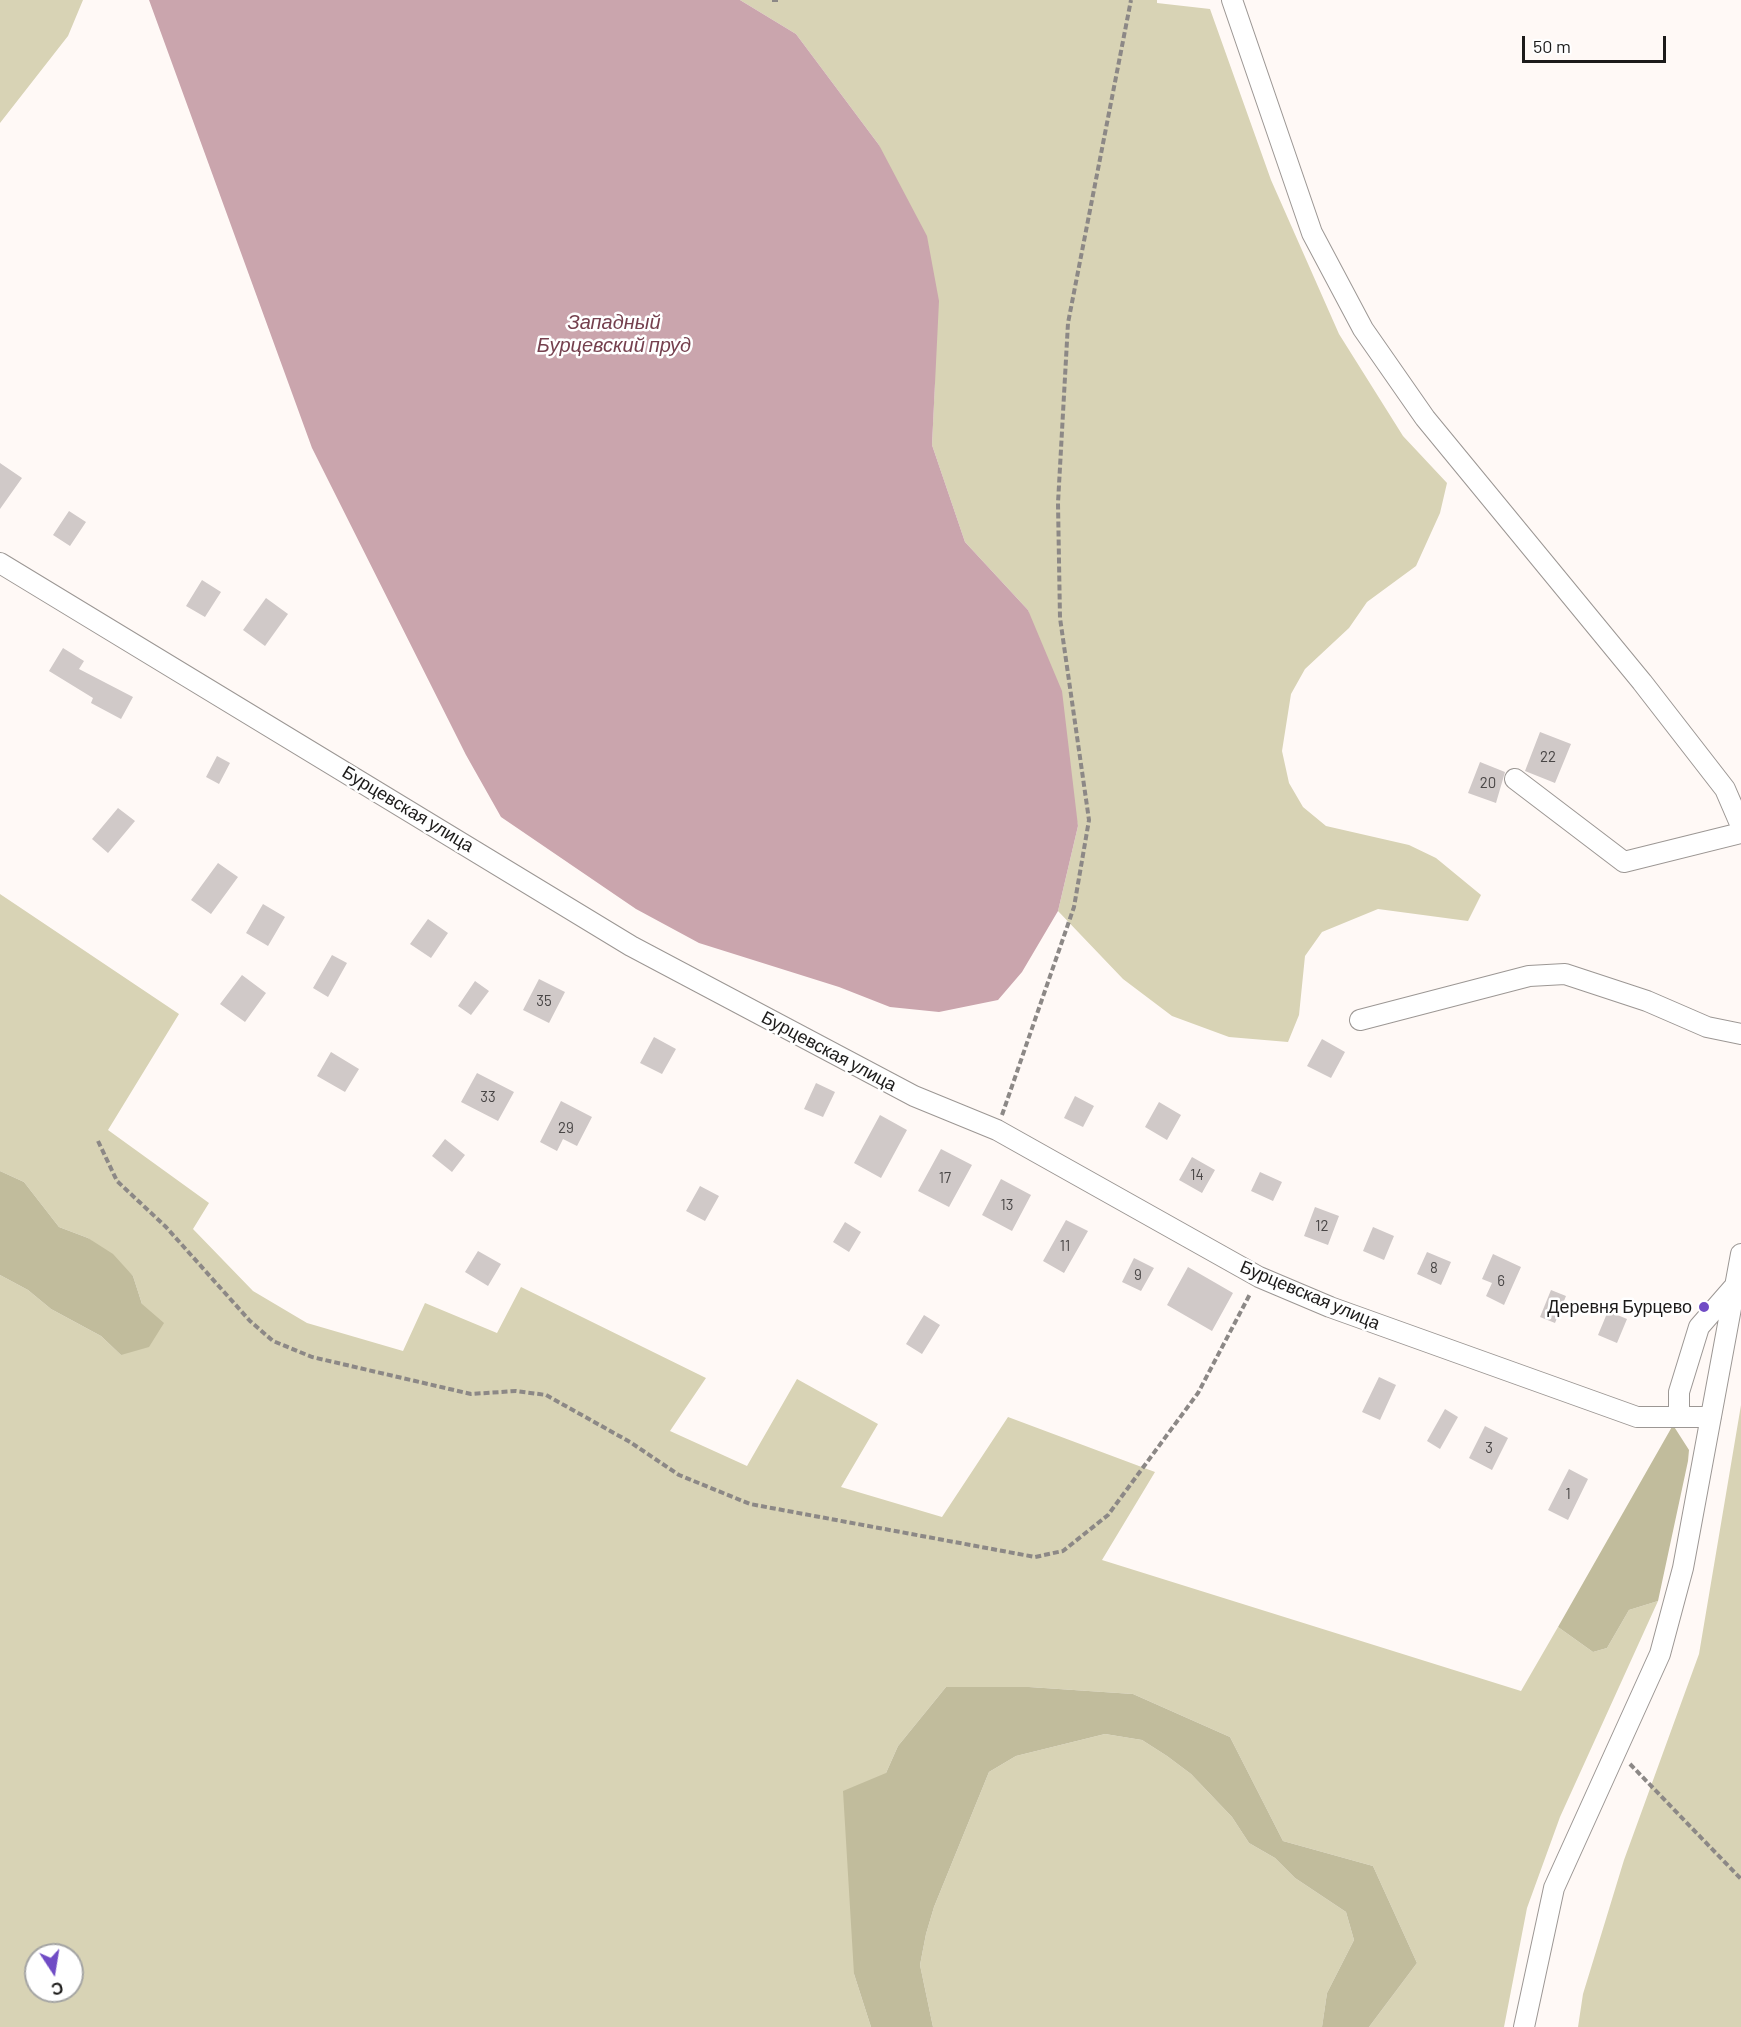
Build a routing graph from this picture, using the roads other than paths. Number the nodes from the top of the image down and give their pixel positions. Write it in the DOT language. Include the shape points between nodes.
graph roads {
  1 [pos="1232,0"];
  2 [pos="0,563"];
  3 [pos="1515,779"];
  4 [pos="1741,825"];
  5 [pos="1741,833"];
  6 [pos="1360,1020"];
  7 [pos="1741,1034"];
  8 [pos="1741,1254"];
  9 [pos="1735,1287"];
  10 [pos="1679,1417"];
  11 [pos="1710,1417"];
  12 [pos="1524,2027"];
  1 -- 4 [label="street" via="1312,233 1363,330 1425,418 1725,789"];
  2 -- 10 [label="street, Бурцевская улица" via="632,946 914,1096 997,1130 1259,1277 1637,1417"];
  3 -- 5 [label="street" via="1624,862"];
  6 -- 7 [label="street" via="1529,976 1565,974 1647,1001 1707,1027"];
  8 -- 9 [label="street"];
  9 -- 10 [label="street" via="1699,1327 1679,1392"];
  9 -- 11 [label="street"];
  10 -- 11 [label="street, Бурцевская улица"];
  11 -- 12 [label="street" via="1683,1568 1660,1654 1554,1888"];
}
